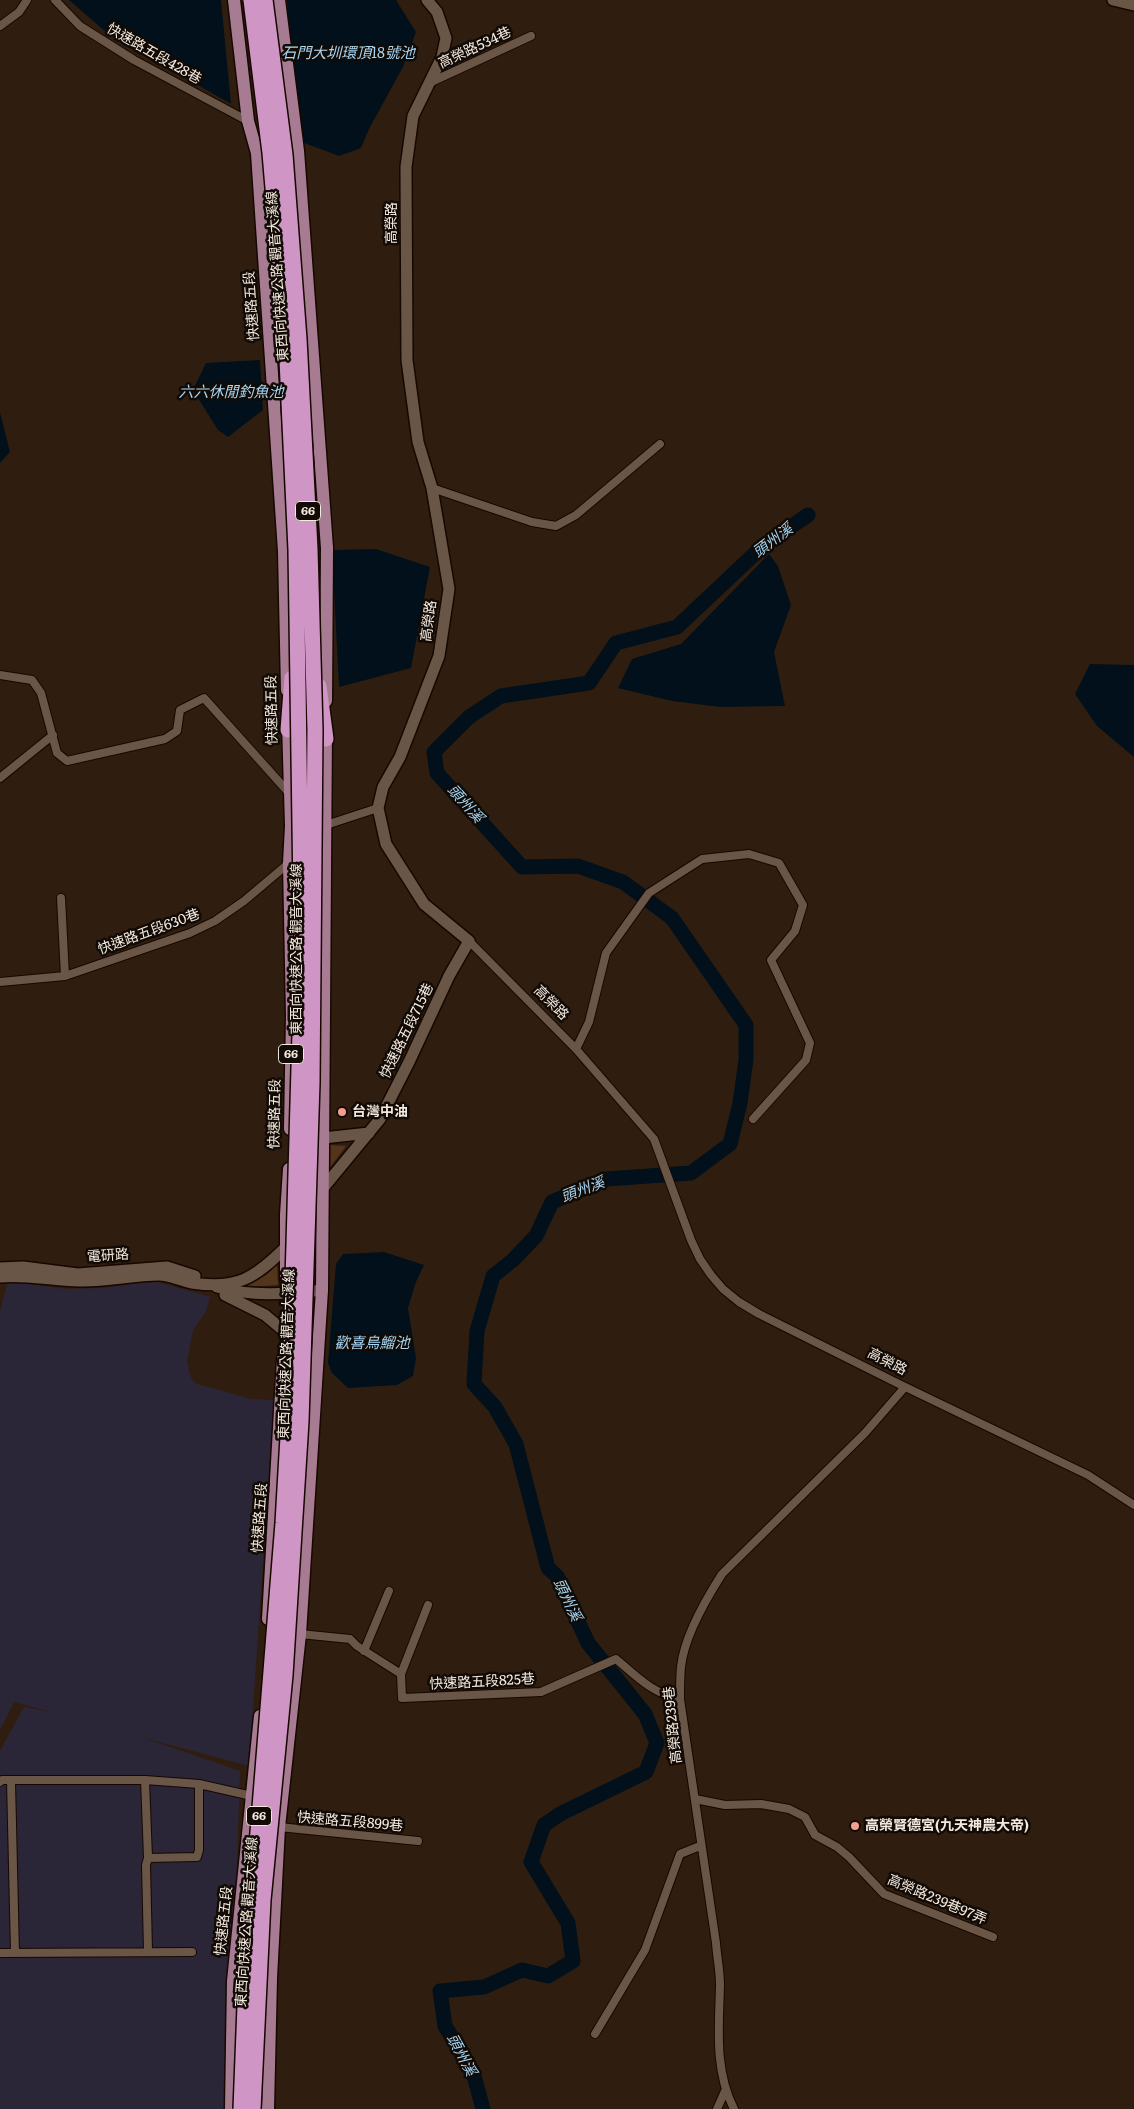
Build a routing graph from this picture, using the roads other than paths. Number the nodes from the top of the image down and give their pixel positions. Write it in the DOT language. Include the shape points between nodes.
graph roads {
  1 [pos="27,0"];
  2 [pos="54,0"];
  3 [pos="234,0"];
  4 [pos="251,0"];
  5 [pos="264,0"];
  6 [pos="279,0"];
  7 [pos="427,0"];
  8 [pos="1113,0"];
  9 [pos="1134,5"];
  10 [pos="0,26"];
  11 [pos="531,36"];
  12 [pos="429,83"];
  13 [pos="248,121"];
  14 [pos="660,444"];
  15 [pos="432,488"];
  16 [pos="297,632"];
  17 [pos="314,642"];
  18 [pos="0,675"];
  19 [pos="288,730"];
  20 [pos="53,735"];
  21 [pos="326,739"];
  22 [pos="0,778"];
  23 [pos="290,794"];
  24 [pos="378,808"];
  25 [pos="326,825"];
  26 [pos="289,863"];
  27 [pos="61,898"];
  28 [pos="469,941"];
  29 [pos="65,976"];
  30 [pos="0,982"];
  31 [pos="576,1049"];
  32 [pos="753,1119"];
  33 [pos="369,1133"];
  34 [pos="322,1138"];
  35 [pos="290,1141"];
  36 [pos="324,1188"];
  37 [pos="286,1247"];
  38 [pos="0,1268"];
  39 [pos="0,1277"];
  40 [pos="216,1283"];
  41 [pos="204,1284"];
  42 [pos="322,1290"];
  43 [pos="286,1294"];
  44 [pos="284,1332"];
  45 [pos="905,1387"];
  46 [pos="1134,1505"];
  47 [pos="390,1591"];
  48 [pos="428,1605"];
  49 [pos="300,1634"];
  50 [pos="364,1650"];
  51 [pos="401,1674"];
  52 [pos="680,1698"];
  53 [pos="145,1780"];
  54 [pos="11,1781"];
  55 [pos="0,1782"];
  56 [pos="199,1784"];
  57 [pos="252,1796"];
  58 [pos="695,1799"];
  59 [pos="279,1827"];
  60 [pos="418,1840"];
  61 [pos="700,1846"];
  62 [pos="148,1858"];
  63 [pos="993,1937"];
  64 [pos="148,1951"];
  65 [pos="15,1952"];
  66 [pos="192,1952"];
  67 [pos="0,1953"];
  68 [pos="595,2034"];
  69 [pos="725,2091"];
  70 [pos="231,2109"];
  71 [pos="241,2109"];
  72 [pos="253,2109"];
  73 [pos="268,2109"];
  74 [pos="717,2109"];
  75 [pos="734,2109"];
  1 -- 10 [label="street" via="19,12"];
  2 -- 13 [label="street, 快速路五段428巷" via="80,26 134,60"];
  3 -- 13 [label="main road, 快速路五段 / 66"];
  4 -- 16 [label="highway, 東西向快速公路 觀音大溪線 / 66, bridge" via="270,153 286,339"];
  5 -- 17 [label="highway, 東西向快速公路 觀音大溪線 / 66, bridge" via="285,155 299,339"];
  6 -- 21 [label="main road, 66" via="298,151 327,548"];
  7 -- 12 [label="street, 高榮路" via="437,12 446,38 442,57"];
  8 -- 9 [label="street"];
  11 -- 12 [label="street, 高榮路534巷"];
  12 -- 15 [label="street, 高榮路" via="413,116 406,167 407,350 418,442"];
  13 -- 19 [label="main road, 快速路五段 / 66" via="257,153 283,541"];
  14 -- 15 [label="street" via="576,515 556,526 532,522"];
  15 -- 24 [label="street, 高榮路" via="448,589 440,656 400,757 383,787"];
  16 -- 19 [label="highway"];
  16 -- 71 [label="highway, 東西向快速公路 觀音大溪線 / 66, bridge" via="302,962 289,1420 246,1980"];
  17 -- 21 [label="highway"];
  17 -- 72 [label="highway, 東西向快速公路 觀音大溪線 / 66, bridge" via="312,1093 301,1421 285,1675 263,1900"];
  18 -- 20 [label="street" via="32,680 41,693"];
  19 -- 23 [label="main road, 快速路五段 / 66"];
  20 -- 22 [label="street"];
  20 -- 23 [label="street" via="57,753 67,761 165,740 177,730 180,710 204,698"];
  21 -- 25 [label="main road, 66"];
  23 -- 26 [label="main road, 快速路五段 / 66"];
  24 -- 25 [label="street"];
  24 -- 28 [label="street, 高榮路" via="386,844 424,904"];
  25 -- 34 [label="main road, 66"];
  26 -- 29 [label="street, 快速路五段630巷" via="215,921 190,933"];
  26 -- 35 [label="main road, 快速路五段 / 66"];
  27 -- 29 [label="street"];
  28 -- 31 [label="street, 高榮路"];
  28 -- 33 [label="street, 快速路五段715巷" via="380,1119"];
  29 -- 30 [label="street, 快速路五段630巷"];
  31 -- 32 [label="street" via="589,1022 606,953 649,893 702,859 748,854 779,862 802,905 794,931 770,960 810,1043 806,1060"];
  31 -- 45 [label="street, 高榮路" via="654,1139 690,1240 711,1275 739,1302 759,1314"];
  33 -- 34 [label="street"];
  33 -- 36 [label="street, 快速路五段715巷"];
  34 -- 35 [label="street"];
  34 -- 36 [label="main road, 66"];
  35 -- 37 [label="main road, 快速路五段 / 66"];
  36 -- 42 [label="main road, 66"];
  37 -- 40 [label="street, 電研路" via="266,1267 241,1282"];
  37 -- 43 [label="main road, 快速路五段 / 66"];
  38 -- 40 [label="street, 電研路" via="23,1267 78,1274 166,1267"];
  39 -- 41 [label="street, 電研路" via="20,1274 79,1281 160,1275"];
  40 -- 41 [label="street, 電研路"];
  41 -- 43 [label="street, 電研路" via="236,1293"];
  41 -- 44 [label="street" via="265,1315"];
  42 -- 43 [label="street, 電研路"];
  42 -- 49 [label="main road, 66"];
  43 -- 44 [label="main road, 快速路五段 / 66"];
  44 -- 57 [label="main road, 快速路五段 / 66" via="265,1673"];
  45 -- 46 [label="street, 高榮路" via="1088,1475"];
  45 -- 52 [label="street, 高榮路239巷" via="865,1433 722,1574 690,1637 681,1665"];
  47 -- 50 [label="street"];
  48 -- 51 [label="street"];
  49 -- 50 [label="street" via="350,1639"];
  49 -- 59 [label="main road, 66"];
  50 -- 51 [label="street"];
  51 -- 52 [label="street, 快速路五段825巷" via="402,1698 541,1692 616,1659 650,1687 665,1696"];
  52 -- 58 [label="street, 高榮路239巷"];
  53 -- 54 [label="street"];
  53 -- 56 [label="street"];
  53 -- 62 [label="street"];
  54 -- 55 [label="street"];
  54 -- 65 [label="street"];
  56 -- 57 [label="street"];
  56 -- 62 [label="street" via="197,1857"];
  57 -- 70 [label="main road, 快速路五段 / 66" via="233,1981"];
  58 -- 61 [label="street, 高榮路239巷"];
  58 -- 63 [label="street, 高榮路239巷97弄" via="725,1805 761,1804 789,1809 804,1817 815,1835 849,1857 884,1894"];
  59 -- 60 [label="street, 快速路五段899巷"];
  59 -- 73 [label="main road, 66"];
  61 -- 68 [label="street" via="680,1854 645,1950"];
  61 -- 69 [label="street, 高榮路239巷" via="720,1982 719,2065"];
  62 -- 64 [label="street"];
  64 -- 65 [label="street"];
  64 -- 66 [label="street"];
  65 -- 67 [label="street"];
  69 -- 74 [label="street"];
  69 -- 75 [label="street, 高榮路239巷"];
}
